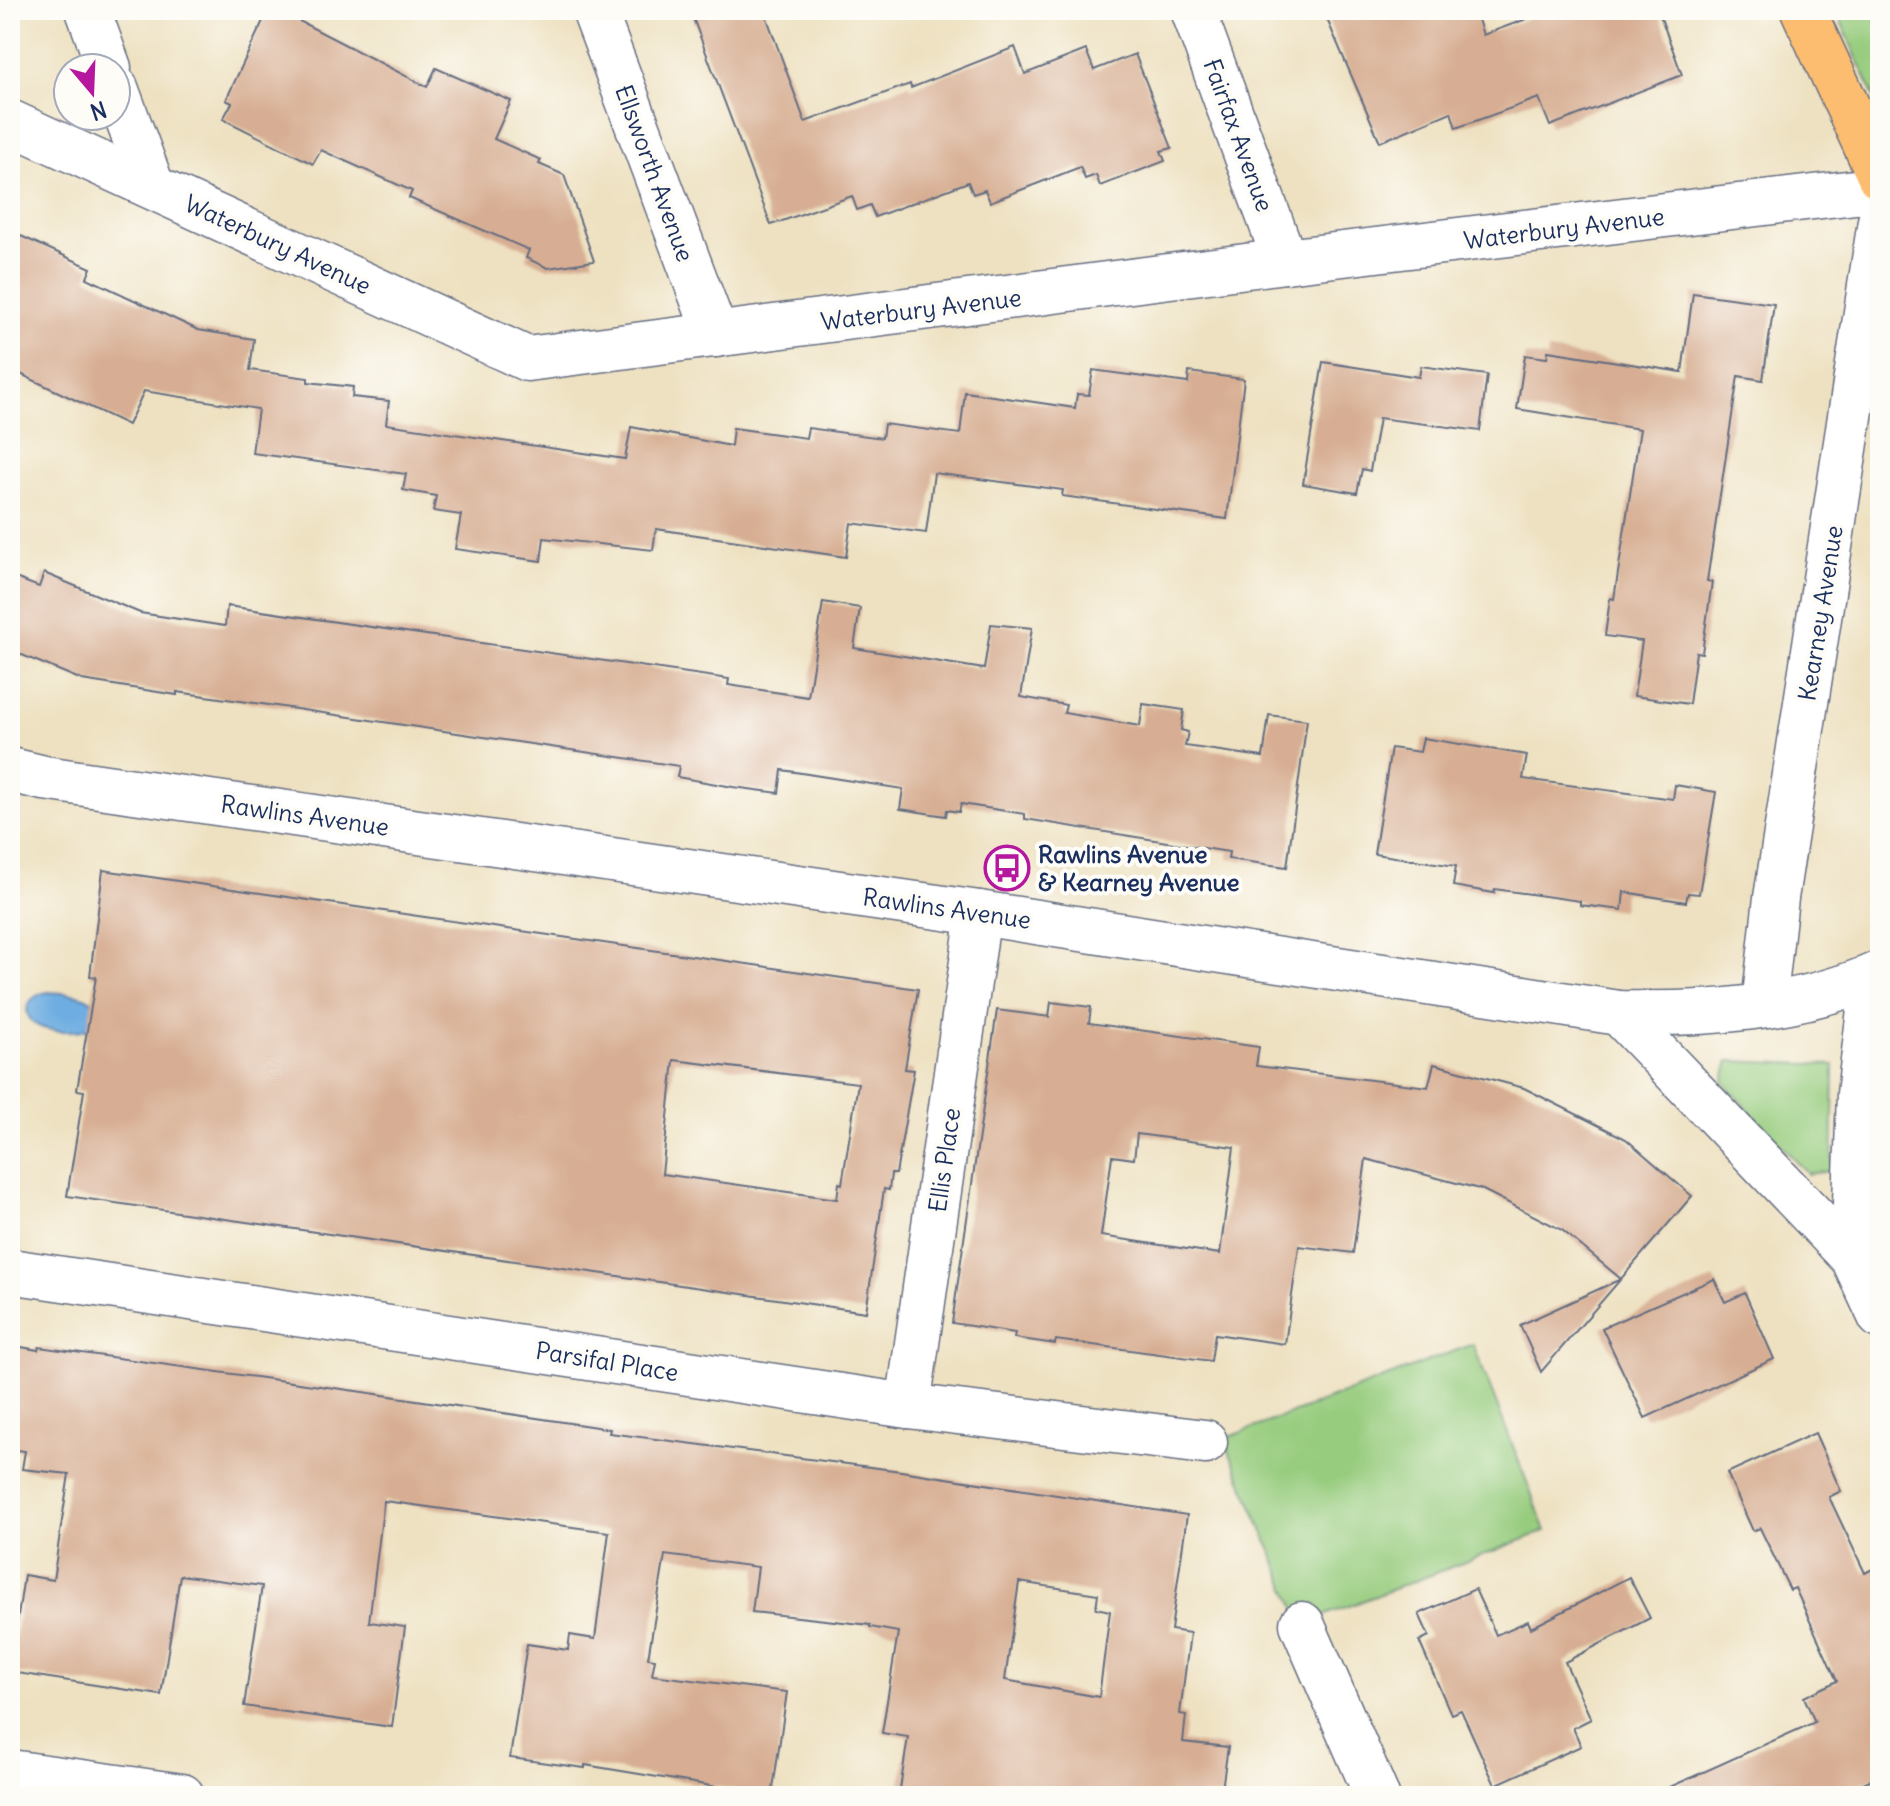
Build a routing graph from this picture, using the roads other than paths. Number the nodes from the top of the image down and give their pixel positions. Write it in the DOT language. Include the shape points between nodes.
graph roads {
  1 [pos="88,10"];
  2 [pos="594,10"];
  3 [pos="1193,10"];
  4 [pos="1803,10"];
  5 [pos="103,52"];
  6 [pos="10,122"];
  7 [pos="132,132"];
  8 [pos="1880,177"];
  9 [pos="152,186"];
  10 [pos="1880,189"];
  11 [pos="1880,221"];
  12 [pos="1285,261"];
  13 [pos="716,335"];
  14 [pos="10,770"];
  15 [pos="979,913"];
  16 [pos="1877,974"];
  17 [pos="1764,1005"];
  18 [pos="1619,1013"];
  19 [pos="1853,1258"];
  20 [pos="10,1271"];
  21 [pos="1880,1316"];
  22 [pos="908,1406"];
  23 [pos="1205,1442"];
  24 [pos="1302,1624"];
  25 [pos="10,1772"];
  26 [pos="182,1796"];
  27 [pos="1377,1796"];
  1 -- 5 [label="street"];
  2 -- 13 [label="street, Ellsworth Avenue"];
  3 -- 12 [label="street, Fairfax Avenue"];
  4 -- 8 [label="main road"];
  6 -- 9 [label="street, Waterbury Avenue"];
  7 -- 9 [label="street"];
  9 -- 13 [label="street, Waterbury Avenue" via="527,359"];
  10 -- 12 [label="street, Waterbury Avenue"];
  11 -- 17 [label="street, Kearney Avenue"];
  12 -- 13 [label="street, Waterbury Avenue"];
  14 -- 15 [label="street, Rawlins Avenue"];
  15 -- 18 [label="street, Rawlins Avenue"];
  15 -- 22 [label="street, Ellis Place"];
  16 -- 17 [label="street, Rawlins Avenue" via="1798,1000"];
  16 -- 19 [label="street" via="1859,1094"];
  17 -- 18 [label="street, Rawlins Avenue" via="1700,1013"];
  18 -- 19 [label="street"];
  19 -- 21 [label="street"];
  20 -- 22 [label="street, Parsifal Place"];
  22 -- 23 [label="street, Parsifal Place"];
  24 -- 27 [label="street"];
  25 -- 26 [label="street"];
}
